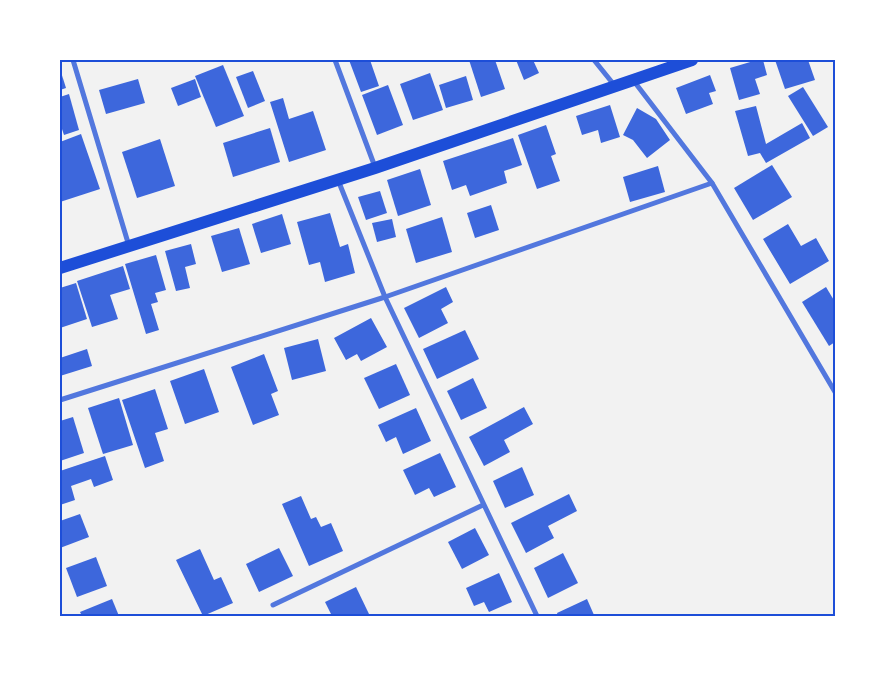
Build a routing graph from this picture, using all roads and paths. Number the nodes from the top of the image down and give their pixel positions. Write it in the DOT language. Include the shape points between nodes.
graph roads {
  1 [pos="73,60"];
  2 [pos="335,60"];
  3 [pos="594,60"];
  4 [pos="692,60"];
  5 [pos="632,80"];
  6 [pos="615,86"];
  7 [pos="375,168"];
  8 [pos="338,179"];
  9 [pos="712,183"];
  10 [pos="129,246"];
  11 [pos="60,268"];
  12 [pos="385,297"];
  13 [pos="835,392"];
  14 [pos="60,400"];
  15 [pos="483,504"];
  16 [pos="274,605"];
  17 [pos="537,616"];
  1 -- 10 [label="street"];
  2 -- 7 [label="street"];
  3 -- 6 [label="street"];
  4 -- 5 [label="main road"];
  5 -- 6 [label="main road"];
  5 -- 9 [label="street"];
  6 -- 7 [label="main road"];
  7 -- 8 [label="main road"];
  8 -- 10 [label="main road"];
  8 -- 12 [label="street"];
  9 -- 12 [label="street"];
  9 -- 13 [label="street"];
  10 -- 11 [label="main road"];
  12 -- 14 [label="street"];
  12 -- 15 [label="street"];
  15 -- 16 [label="street"];
  15 -- 17 [label="street"];
}
